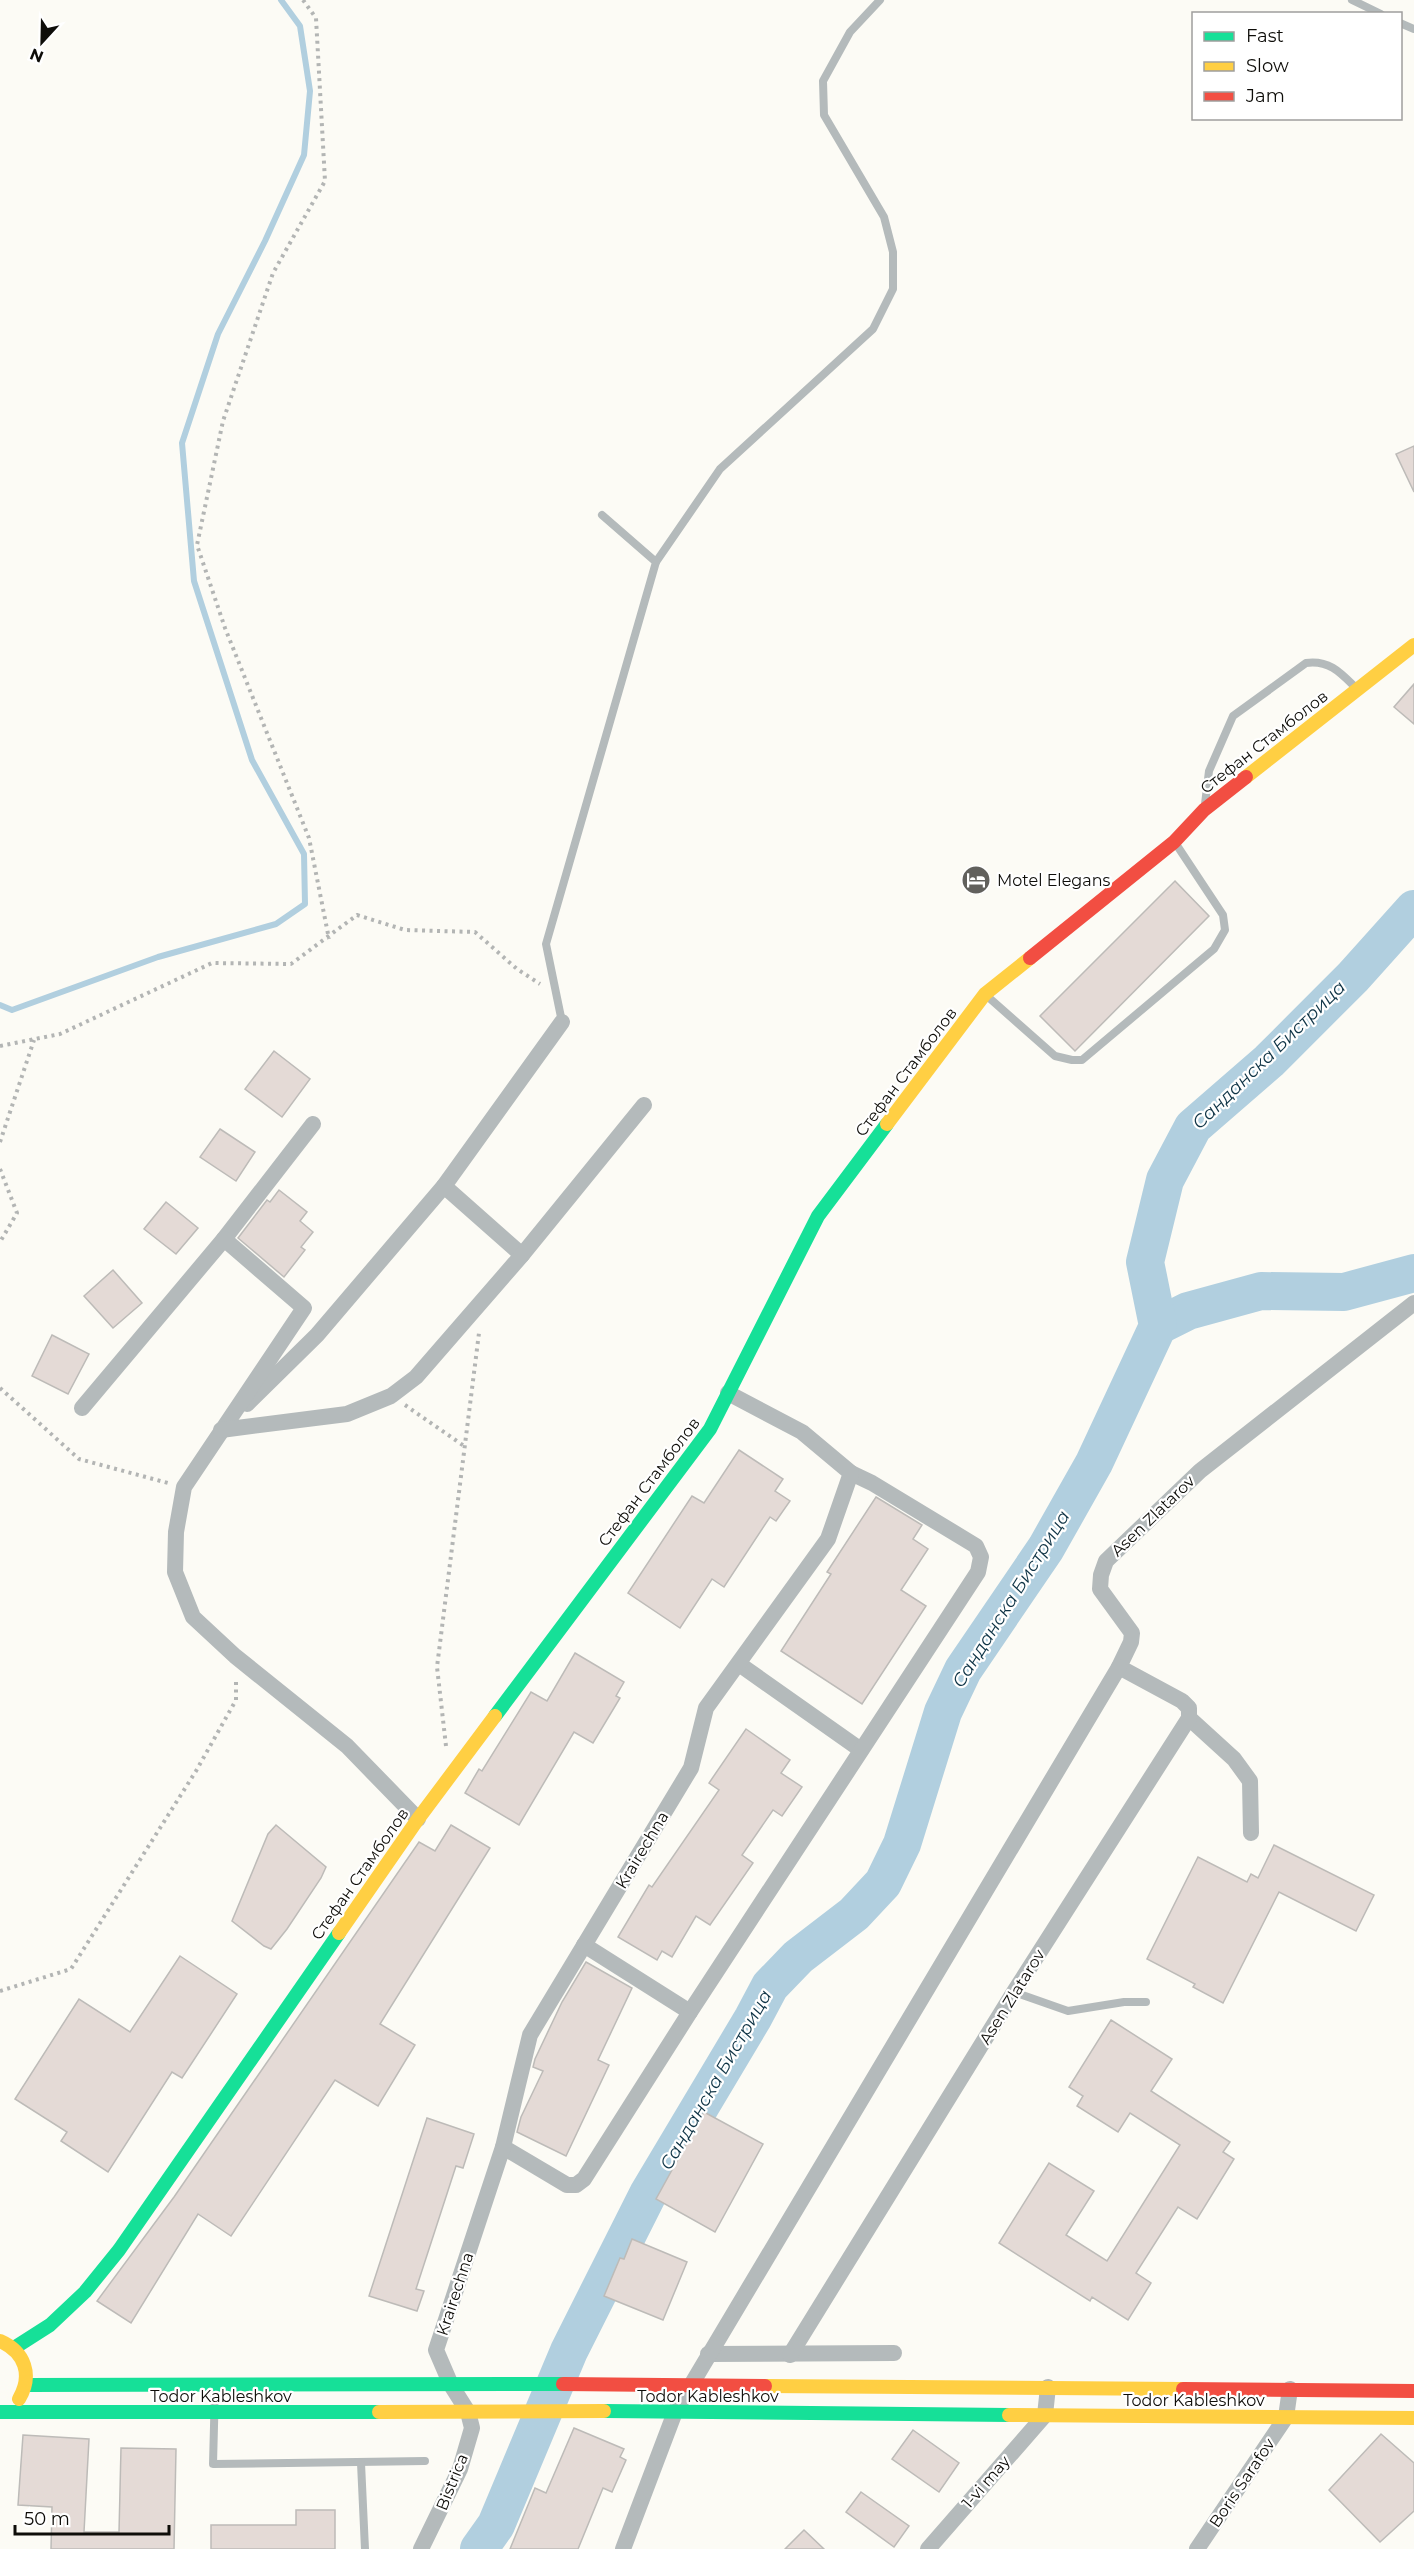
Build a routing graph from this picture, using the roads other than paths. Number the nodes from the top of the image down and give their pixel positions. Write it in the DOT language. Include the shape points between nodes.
graph roads {
  1 [pos="880,0"];
  2 [pos="1352,0"];
  3 [pos="1377,12"];
  4 [pos="602,515"];
  5 [pos="656,562"];
  6 [pos="1414,645"];
  7 [pos="1358,690"];
  8 [pos="1204,810"];
  9 [pos="1174,842"];
  10 [pos="985,994"];
  11 [pos="562,1022"];
  12 [pos="644,1105"];
  13 [pos="313,1124"];
  14 [pos="444,1186"];
  15 [pos="224,1239"];
  16 [pos="522,1255"];
  17 [pos="1414,1303"];
  18 [pos="728,1393"];
  19 [pos="82,1408"];
  20 [pos="221,1430"];
  21 [pos="851,1473"];
  22 [pos="739,1664"];
  23 [pos="1119,1668"];
  24 [pos="1189,1718"];
  25 [pos="861,1750"];
  26 [pos="418,1819"];
  27 [pos="1251,1833"];
  28 [pos="584,1945"];
  29 [pos="1014,1992"];
  30 [pos="1146,2002"];
  31 [pos="690,2012"];
  32 [pos="503,2147"];
  33 [pos="0,2341"];
  34 [pos="14,2348"];
  35 [pos="894,2353"];
  36 [pos="708,2354"];
  37 [pos="790,2355"];
  38 [pos="26,2385"];
  39 [pos="451,2385"];
  40 [pos="690,2385"];
  41 [pos="215,2387"];
  42 [pos="1048,2387"];
  43 [pos="1290,2389"];
  44 [pos="1414,2391"];
  45 [pos="0,2412"];
  46 [pos="468,2412"];
  47 [pos="675,2412"];
  48 [pos="214,2413"];
  49 [pos="1045,2415"];
  50 [pos="1286,2417"];
  51 [pos="1414,2418"];
  52 [pos="425,2461"];
  53 [pos="361,2463"];
  54 [pos="364,2549"];
  55 [pos="421,2549"];
  56 [pos="624,2549"];
  57 [pos="928,2549"];
  58 [pos="1197,2549"];
  1 -- 5 [label="lane" via="850,32 823,81 824,115 884,217 893,252 893,289 873,329 720,469"];
  2 -- 3 [label="lane"];
  4 -- 5 [label="lane"];
  5 -- 11 [label="lane" via="546,944"];
  6 -- 7 [label="street, Стефан Стамболов"];
  7 -- 8 [label="street, Стефан Стамболов"];
  7 -- 8 [label="lane" via="1334,667 1319,661 1306,663 1233,716 1209,771"];
  8 -- 9 [label="street, Стефан Стамболов"];
  9 -- 10 [label="street, Стефан Стамболов"];
  9 -- 10 [label="lane" via="1223,915 1225,930 1214,949 1082,1060 1055,1056"];
  10 -- 18 [label="street, Стефан Стамболов" via="818,1216"];
  11 -- 14 [label="street"];
  12 -- 16 [label="street"];
  13 -- 15 [label="street"];
  14 -- 16 [label="street"];
  14 -- 20 [label="street" via="317,1335"];
  15 -- 19 [label="street"];
  15 -- 20 [label="street" via="304,1308"];
  16 -- 20 [label="street" via="416,1377 391,1395 347,1414"];
  17 -- 23 [label="street, Asen Zlatarov" via="1200,1471 1106,1561 1100,1589 1132,1633"];
  18 -- 21 [label="street" via="802,1432"];
  18 -- 26 [label="street, Стефан Стамболов" via="710,1429"];
  20 -- 26 [label="street" via="184,1487 176,1532 175,1572 194,1617 234,1656 346,1746"];
  21 -- 22 [label="street, Krairechna" via="828,1539"];
  21 -- 25 [label="street" via="976,1546 981,1557 978,1572"];
  22 -- 25 [label="street"];
  22 -- 28 [label="street, Krairechna" via="706,1708 691,1768"];
  23 -- 24 [label="street" via="1182,1701 1189,1708"];
  23 -- 36 [label="street, Asen Zlatarov"];
  24 -- 27 [label="street" via="1234,1759 1250,1781"];
  24 -- 29 [label="street, Asen Zlatarov"];
  25 -- 31 [label="street"];
  26 -- 34 [label="street, Стефан Стамболов" via="119,2250 85,2292 50,2325"];
  28 -- 31 [label="street"];
  28 -- 32 [label="street, Krairechna" via="530,2035"];
  29 -- 30 [label="lane" via="1068,2011"];
  29 -- 37 [label="street, Asen Zlatarov"];
  31 -- 32 [label="street" via="576,2186 567,2185"];
  32 -- 39 [label="street, Krairechna" via="436,2350"];
  33 -- 34 [label="street"];
  34 -- 38 [label="street" via="24,2361"];
  35 -- 37 [label="street"];
  36 -- 37 [label="street"];
  36 -- 40 [label="street, Asen Zlatarov"];
  38 -- 41 [label="street, Todor Kableshkov"];
  38 -- 45 [label="street" via="17,2402"];
  39 -- 40 [label="street, Todor Kableshkov"];
  39 -- 41 [label="street, Todor Kableshkov"];
  39 -- 46 [label="street, Krairechna"];
  40 -- 42 [label="street, Todor Kableshkov"];
  40 -- 47 [label="street, Asen Zlatarov"];
  41 -- 48 [label="lane"];
  42 -- 43 [label="street, Todor Kableshkov"];
  42 -- 49 [label="street"];
  43 -- 44 [label="street, Todor Kableshkov"];
  43 -- 50 [label="street"];
  45 -- 48 [label="street, Todor Kableshkov"];
  46 -- 47 [label="street, Todor Kableshkov"];
  46 -- 48 [label="street, Todor Kableshkov"];
  46 -- 55 [label="street, Bistrica" via="472,2428 460,2469"];
  47 -- 49 [label="street, Todor Kableshkov"];
  47 -- 56 [label="street, Asen Zlatarov"];
  48 -- 53 [label="lane" via="213,2464"];
  49 -- 50 [label="street, Todor Kableshkov"];
  49 -- 57 [label="street, 1-vi may"];
  50 -- 51 [label="street, Todor Kableshkov"];
  50 -- 58 [label="street, Boris Sarafov"];
  52 -- 53 [label="lane"];
  53 -- 54 [label="lane"];
}
